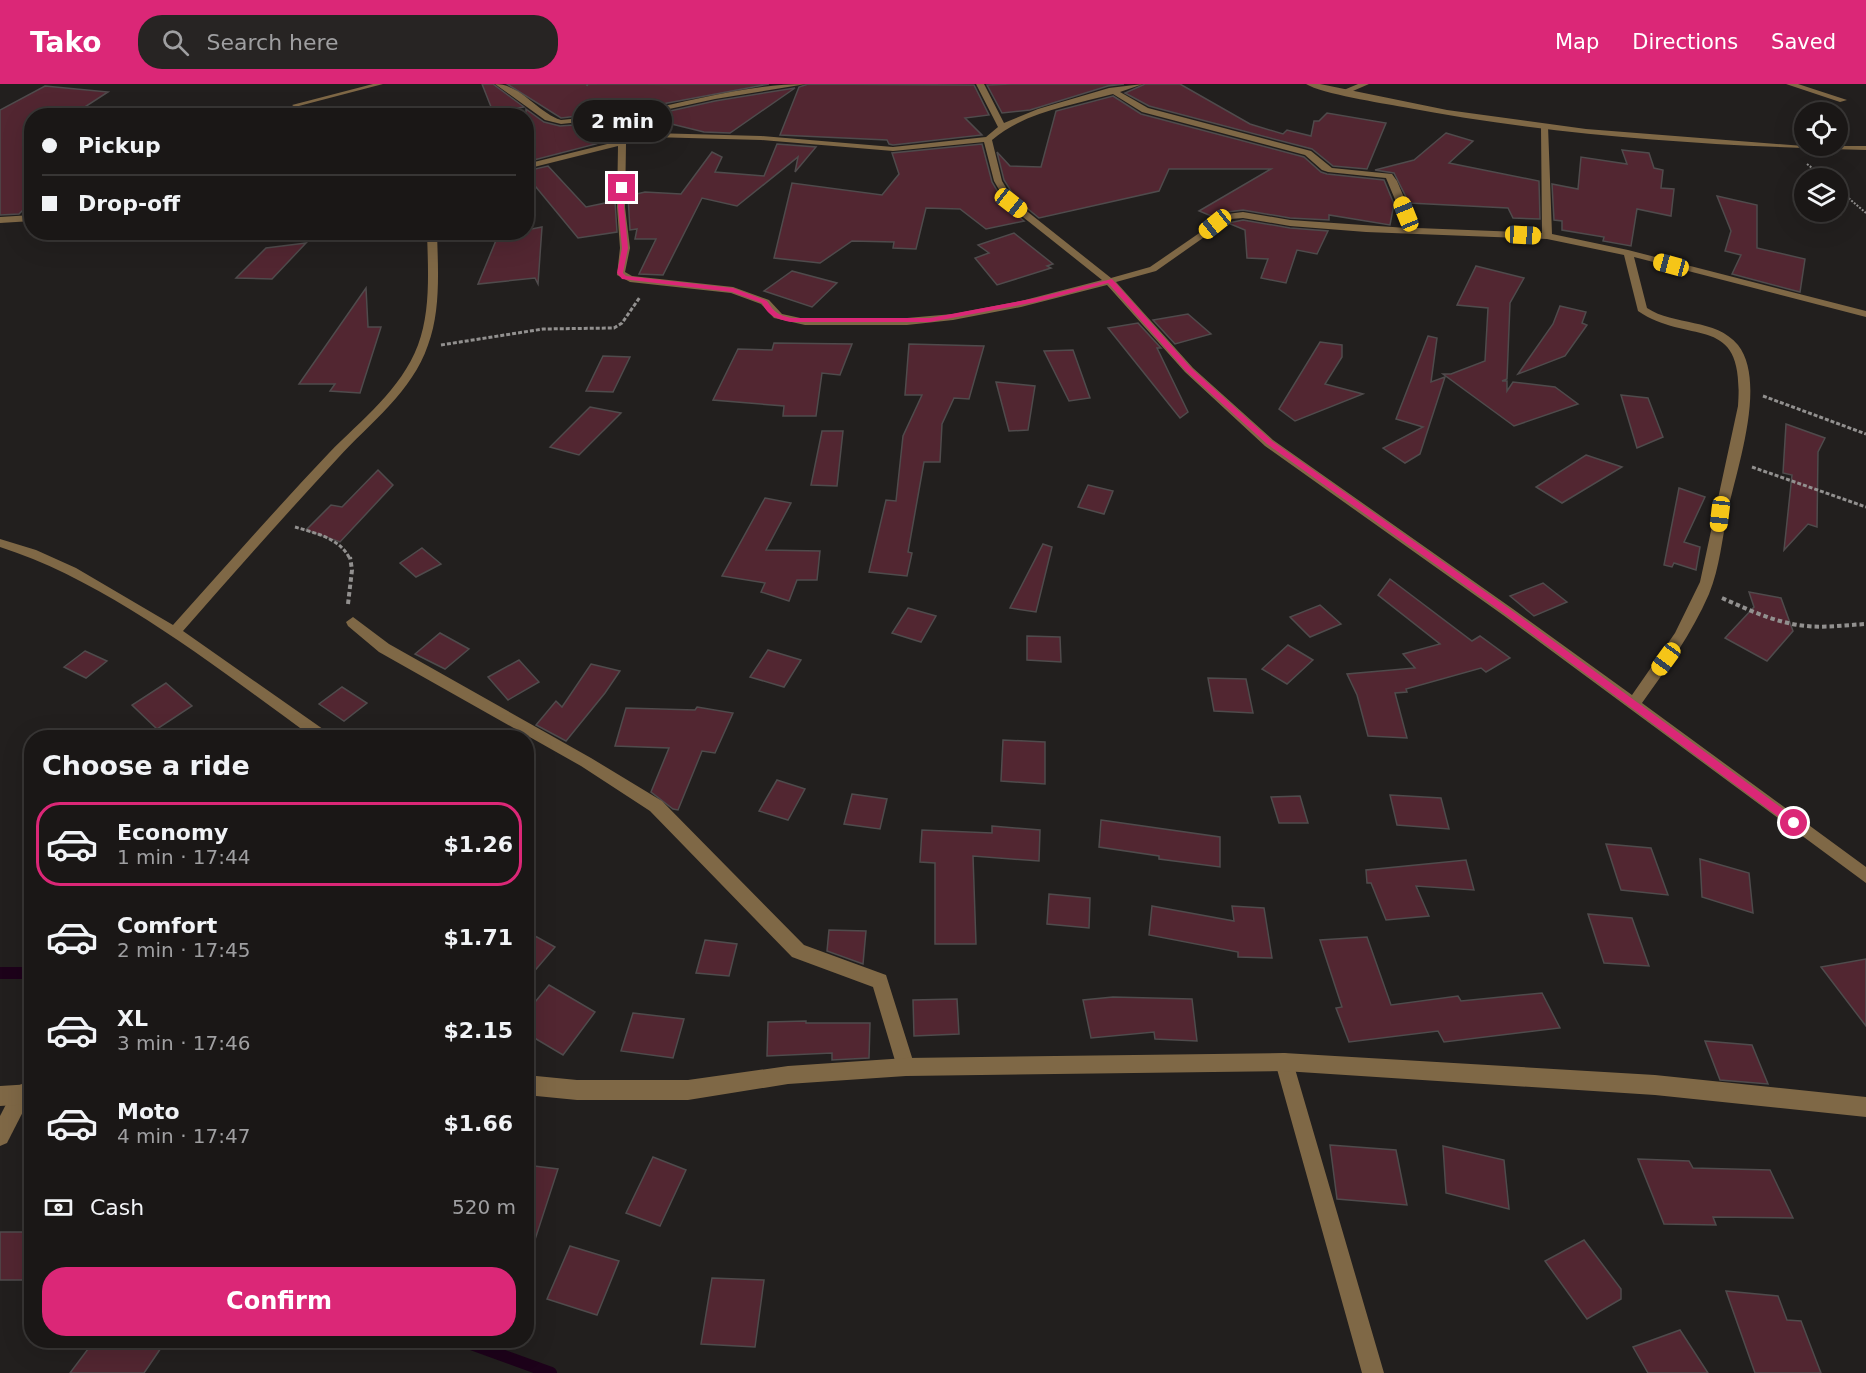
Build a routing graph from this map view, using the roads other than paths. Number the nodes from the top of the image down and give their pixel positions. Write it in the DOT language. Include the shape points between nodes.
graph roads {
  1 [pos="380,84"];
  2 [pos="499,84"];
  3 [pos="802,84"];
  4 [pos="980,84"];
  5 [pos="1139,84"];
  6 [pos="1310,84"];
  7 [pos="1365,84"];
  8 [pos="1790,84"];
  9 [pos="1112,90"];
  10 [pos="1343,92"];
  11 [pos="1843,100"];
  12 [pos="295,105"];
  13 [pos="644,124"];
  14 [pos="1002,127"];
  15 [pos="1545,128"];
  16 [pos="988,139"];
  17 [pos="622,142"];
  18 [pos="1866,148"];
  19 [pos="534,165"];
  20 [pos="24,218"];
  21 [pos="0,220"];
  22 [pos="1413,230"];
  23 [pos="1547,236"];
  24 [pos="432,240"];
  25 [pos="1628,253"];
  26 [pos="1109,281"];
  27 [pos="1866,314"];
  28 [pos="0,543"];
  29 [pos="352,622"];
  30 [pos="175,631"];
  31 [pos="1633,705"];
  32 [pos="314,730"];
  33 [pos="529,730"];
  34 [pos="534,733"];
  35 [pos="1866,876"];
  36 [pos="1284,1062"];
  37 [pos="906,1067"];
  38 [pos="534,1087"];
  39 [pos="24,1094"];
  40 [pos="0,1096"];
  41 [pos="24,1099"];
  42 [pos="1866,1107"];
  43 [pos="0,1136"];
  44 [pos="1373,1373"];
  1 -- 12 [label="lane"];
  2 -- 13 [label="street" via="553,120"];
  3 -- 13 [label="street" via="715,97"];
  4 -- 14 [label="street"];
  5 -- 9 [label="street"];
  6 -- 10 [label="street"];
  7 -- 10 [label="street"];
  8 -- 11 [label="street"];
  9 -- 14 [label="street"];
  9 -- 22 [label="street" via="1145,110 1308,153 1325,168 1389,176"];
  10 -- 15 [label="street" via="1387,103"];
  13 -- 16 [label="street" via="893,149"];
  13 -- 17 [label="street"];
  14 -- 16 [label="street"];
  15 -- 18 [label="street" via="1677,141"];
  15 -- 23 [label="street"];
  16 -- 26 [label="street" via="994,172 1011,203"];
  17 -- 19 [label="street"];
  17 -- 26 [label="street" via="625,248 620,273 630,279 733,290 765,302 776,317 791,320 915,321 1036,300"];
  20 -- 21 [label="street"];
  22 -- 23 [label="street"];
  22 -- 26 [label="street" via="1290,223 1234,215 1215,224 1154,269"];
  23 -- 25 [label="street"];
  24 -- 30 [label="street" via="429,324 423,347 409,372 381,408"];
  25 -- 27 [label="street"];
  25 -- 31 [label="street" via="1642,309 1727,341 1737,352 1745,390 1734,461 1704,591 1677,643"];
  26 -- 31 [label="street" via="1189,370 1269,443"];
  28 -- 30 [label="street" via="57,562"];
  29 -- 33 [label="street" via="384,648"];
  30 -- 32 [label="street"];
  31 -- 35 [label="street"];
  34 -- 37 [label="street" via="656,806 798,951 880,981"];
  36 -- 37 [label="street"];
  36 -- 42 [label="street" via="1644,1084"];
  36 -- 44 [label="street"];
  37 -- 38 [label="street" via="788,1075 688,1090"];
  39 -- 40 [label="street"];
  41 -- 43 [label="street"];
}
